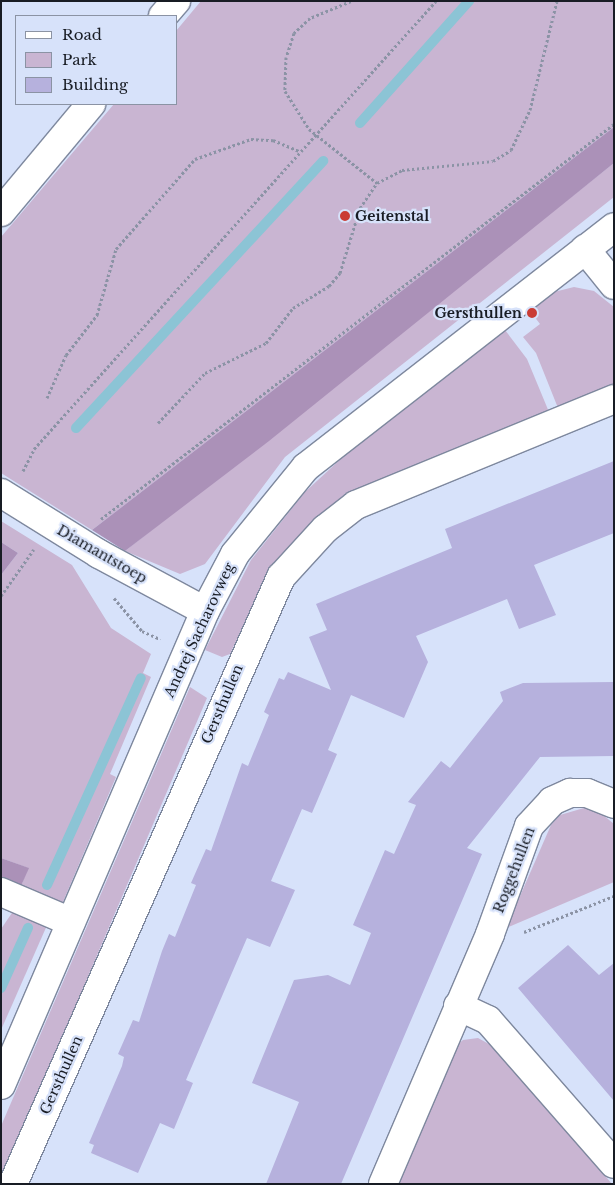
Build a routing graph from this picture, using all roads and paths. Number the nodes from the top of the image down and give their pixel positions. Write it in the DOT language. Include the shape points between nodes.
graph roads {
  1 [pos="176,1"];
  2 [pos="351,1"];
  3 [pos="436,1"];
  4 [pos="557,1"];
  5 [pos="165,15"];
  6 [pos="90,105"];
  7 [pos="614,124"];
  8 [pos="315,134"];
  9 [pos="299,152"];
  10 [pos="377,183"];
  11 [pos="1,212"];
  12 [pos="614,227"];
  13 [pos="584,249"];
  14 [pos="614,285"];
  15 [pos="46,398"];
  16 [pos="614,399"];
  17 [pos="158,423"];
  18 [pos="5,496"];
  19 [pos="50,524"];
  20 [pos="76,538"];
  21 [pos="111,561"];
  22 [pos="1,596"];
  23 [pos="204,611"];
  24 [pos="165,641"];
  25 [pos="614,804"];
  26 [pos="1,892"];
  27 [pos="614,896"];
  28 [pos="71,922"];
  29 [pos="490,934"];
  30 [pos="458,1006"];
  31 [pos="1,1086"];
  32 [pos="614,1164"];
  33 [pos="13,1184"];
  34 [pos="383,1184"];
  1 -- 5 [label="street"];
  2 -- 8 [label="path" via="310,18 294,33 286,57 285,92 296,103 299,117"];
  3 -- 8 [label="path"];
  4 -- 10 [label="path" via="530,110 511,150 492,161 410,169"];
  6 -- 11 [label="street"];
  7 -- 20 [label="path"];
  8 -- 9 [label="path"];
  8 -- 10 [label="path"];
  9 -- 15 [label="path" via="273,140 251,139 220,147 195,159 116,249 97,315 66,355"];
  9 -- 18 [label="path" via="34,448"];
  10 -- 17 [label="path" via="360,208 340,273 329,286 293,308 266,343 205,373"];
  12 -- 13 [label="street, Andrej Sacharovweg"];
  13 -- 14 [label="street"];
  13 -- 23 [label="street, Andrej Sacharovweg" via="306,466 235,554"];
  16 -- 33 [label="street, Gersthullen" via="356,505 325,528 281,577"];
  18 -- 19 [label="street, Diamantstoep"];
  19 -- 20 [label="street, Diamantstoep"];
  19 -- 22 [label="path"];
  20 -- 21 [label="street, Diamantstoep"];
  21 -- 23 [label="street, Diamantstoep"];
  21 -- 24 [label="path" via="110,590 116,604 142,631"];
  23 -- 28 [label="street, Andrej Sacharovweg"];
  25 -- 29 [label="street, Roggehullen" via="587,793 570,794 539,812 520,847"];
  26 -- 28 [label="street"];
  27 -- 29 [label="path" via="506,940"];
  28 -- 31 [label="street, Andrej Sacharovweg"];
  29 -- 30 [label="street, Roggehullen"];
  30 -- 32 [label="street" via="488,1020"];
  30 -- 34 [label="street, Roggehullen"];
}
